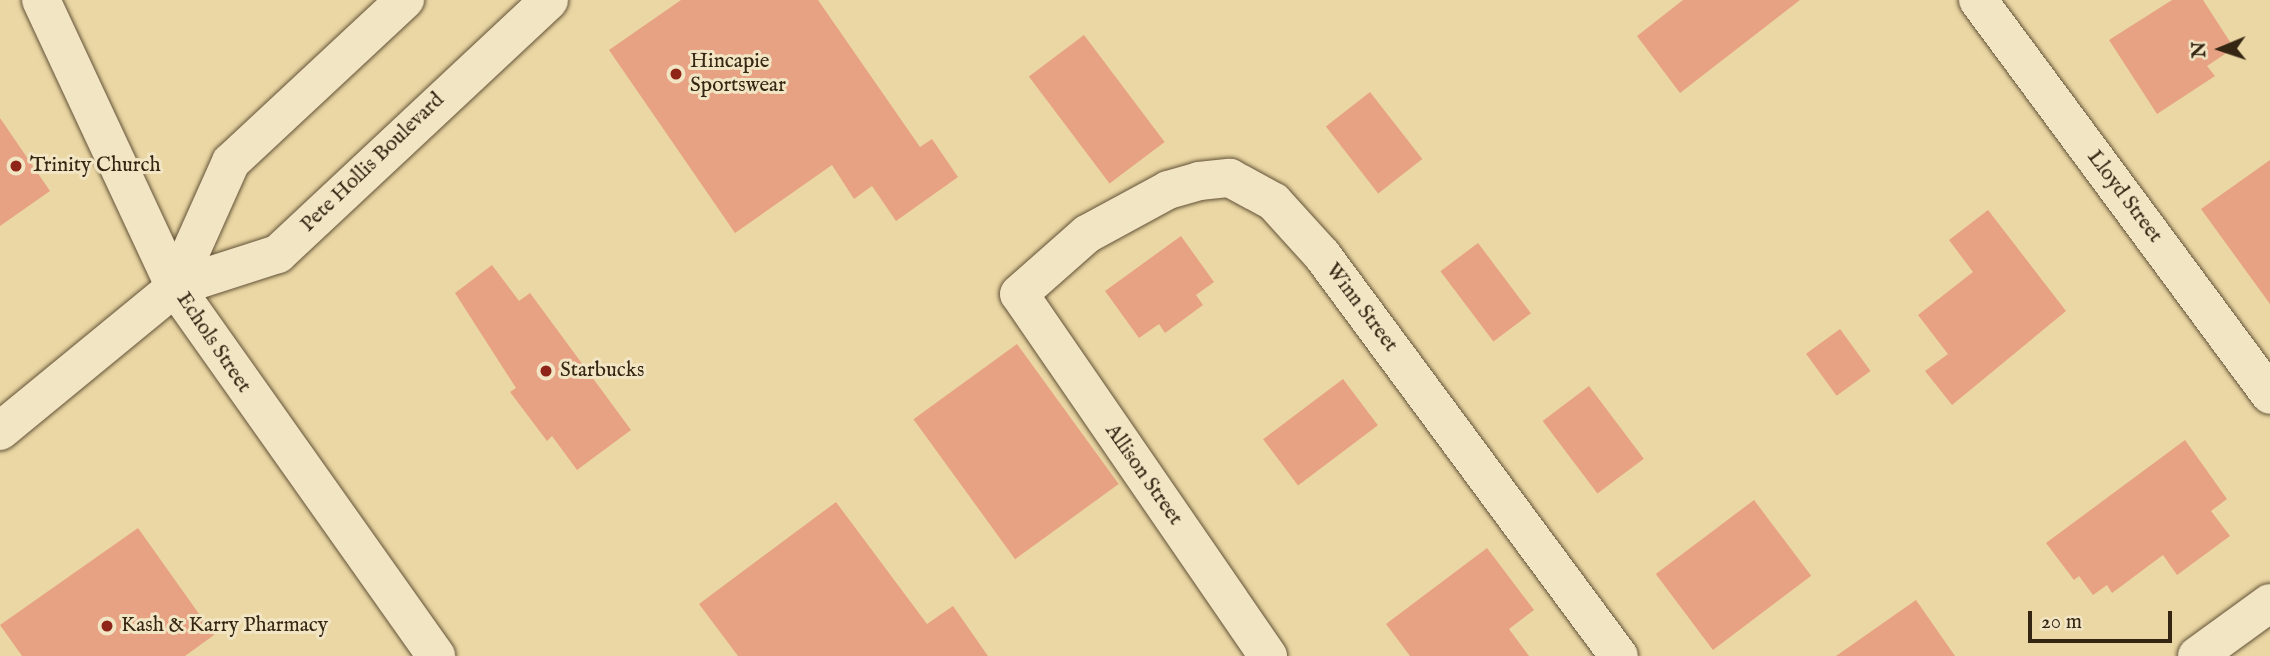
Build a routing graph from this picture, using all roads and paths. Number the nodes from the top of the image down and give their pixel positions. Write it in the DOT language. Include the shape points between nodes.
graph roads {
  1 [pos="41,0"];
  2 [pos="405,0"];
  3 [pos="549,0"];
  4 [pos="1978,0"];
  5 [pos="175,287"];
  6 [pos="1019,295"];
  7 [pos="2270,395"];
  8 [pos="0,431"];
  9 [pos="2270,603"];
  10 [pos="436,656"];
  11 [pos="1268,656"];
  12 [pos="1619,656"];
  13 [pos="2197,656"];
  1 -- 5 [label="street, Echols Street"];
  2 -- 5 [label="street, Pete Hollis Boulevard" via="231,162"];
  3 -- 5 [label="street, Pete Hollis Boulevard" via="278,254"];
  4 -- 7 [label="street, Lloyd Street"];
  5 -- 8 [label="street, Pete Hollis Boulevard"];
  5 -- 10 [label="street, Echols Street"];
  6 -- 11 [label="street, Allison Street"];
  6 -- 12 [label="street, Winn Street" via="1087,234 1168,190 1230,178 1275,202 1322,255"];
  9 -- 13 [label="street"];
}
